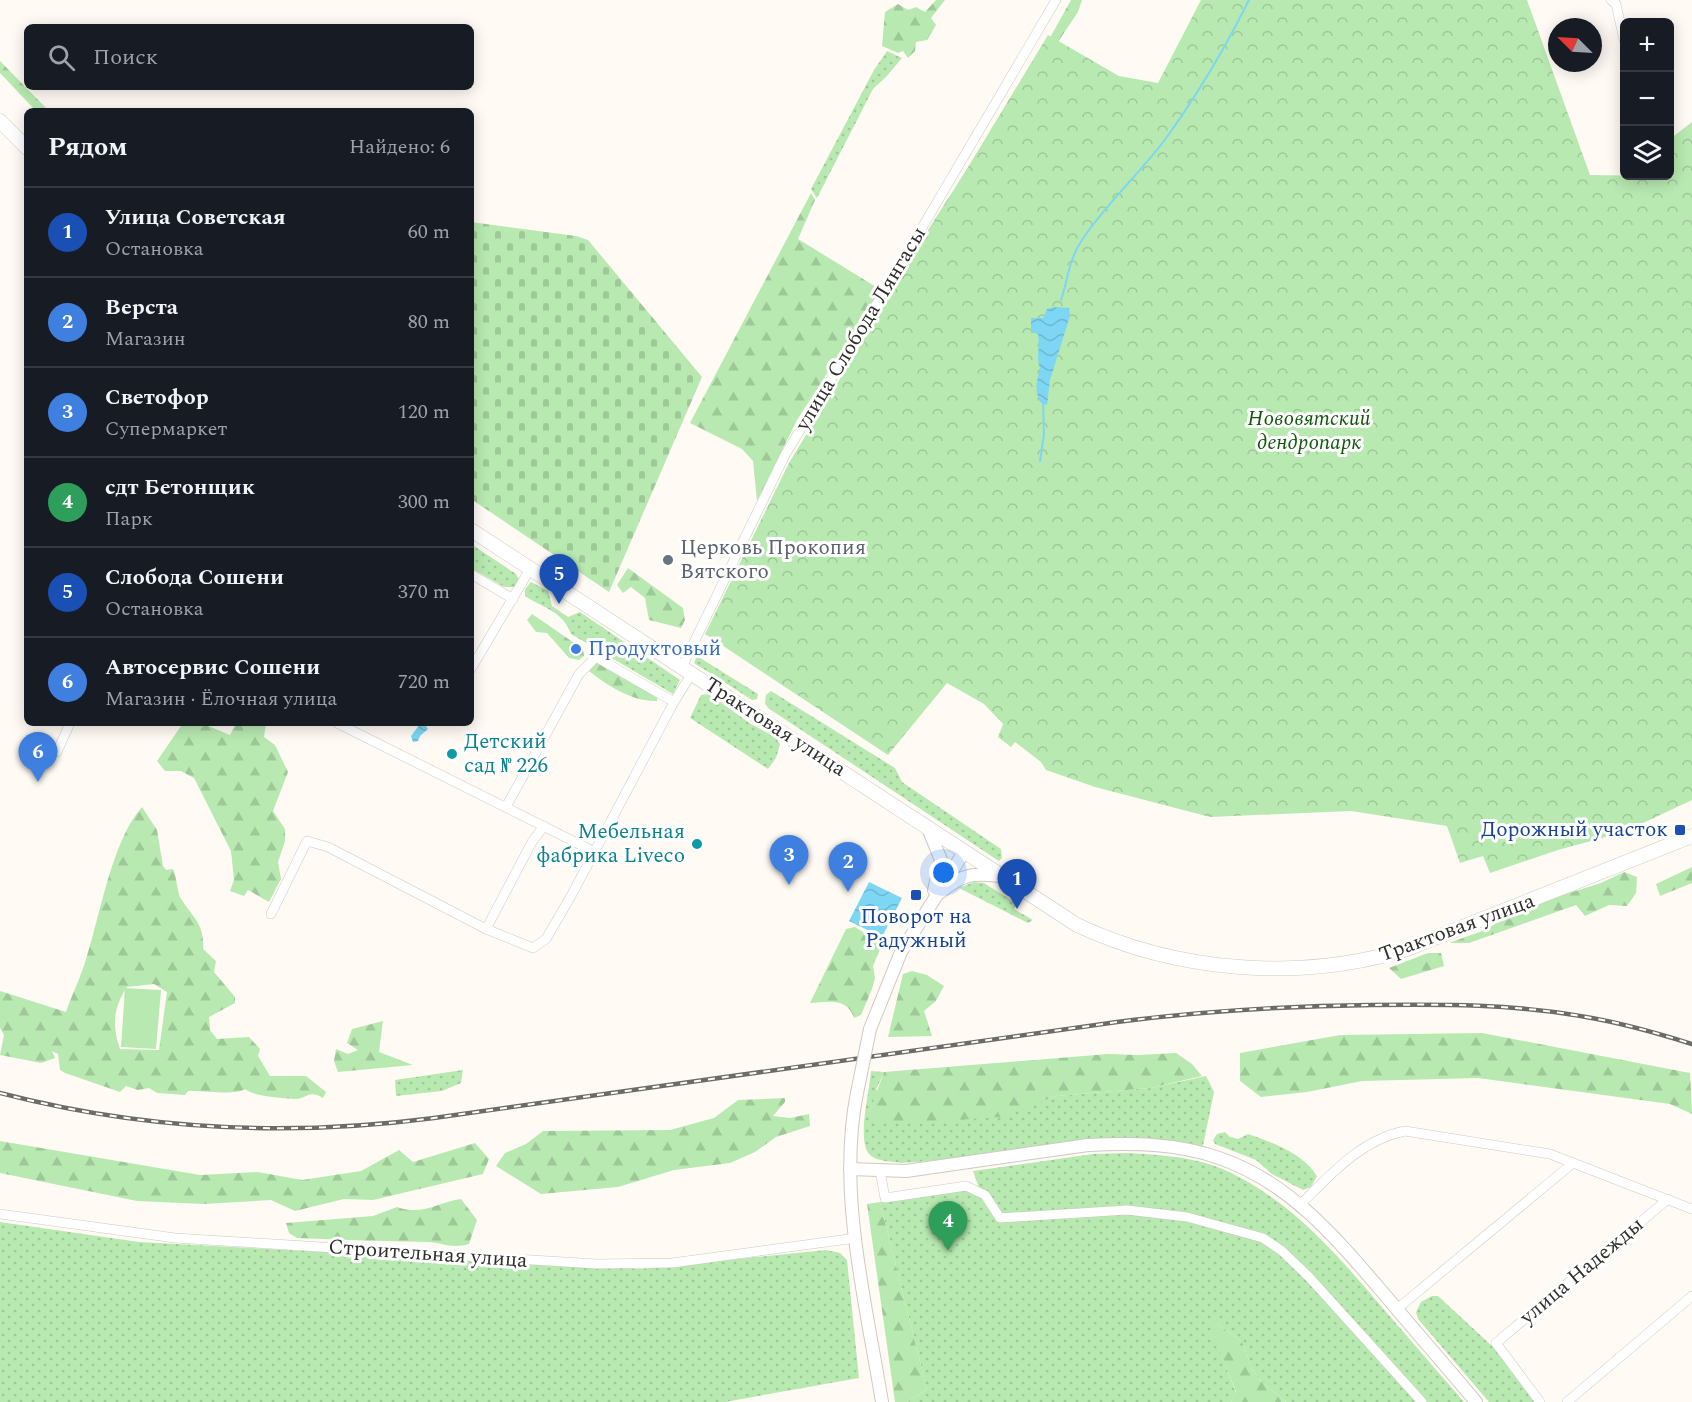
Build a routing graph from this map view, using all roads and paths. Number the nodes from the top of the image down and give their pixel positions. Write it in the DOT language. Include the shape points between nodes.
graph roads {
  1 [pos="1056,0"];
  2 [pos="1611,0"];
  3 [pos="1620,22"];
  4 [pos="0,121"];
  5 [pos="24,145"];
  6 [pos="474,532"];
  7 [pos="530,569"];
  8 [pos="474,576"];
  9 [pos="513,599"];
  10 [pos="474,664"];
  11 [pos="687,670"];
  12 [pos="674,702"];
  13 [pos="69,726"];
  14 [pos="343,726"];
  15 [pos="57,752"];
  16 [pos="506,807"];
  17 [pos="544,826"];
  18 [pos="927,827"];
  19 [pos="1692,836"];
  20 [pos="595,852"];
  21 [pos="964,852"];
  22 [pos="999,876"];
  23 [pos="930,903"];
  24 [pos="271,914"];
  25 [pos="486,929"];
  26 [pos="1573,1163"];
  27 [pos="850,1169"];
  28 [pos="880,1171"];
  29 [pos="1668,1199"];
  30 [pos="1301,1204"];
  31 [pos="1692,1209"];
  32 [pos="0,1214"];
  33 [pos="856,1238"];
  34 [pos="1692,1296"];
  35 [pos="1397,1309"];
  36 [pos="882,1402"];
  37 [pos="1422,1402"];
  38 [pos="1476,1402"];
  39 [pos="1540,1402"];
  40 [pos="1567,1402"];
  1 -- 11 [label="street, улица Слобода Лянгасы" via="785,455"];
  2 -- 3 [label="street" via="1616,4"];
  4 -- 5 [label="main road"];
  6 -- 7 [label="main road, Трактовая улица"];
  7 -- 9 [label="street"];
  7 -- 11 [label="main road, Трактовая улица"];
  8 -- 9 [label="street"];
  9 -- 10 [label="street"];
  11 -- 12 [label="street, улица Слобода Лянгасы"];
  11 -- 18 [label="main road, Трактовая улица"];
  12 -- 16 [label="street" via="596,657 579,674"];
  12 -- 20 [label="street, улица Слобода Лянгасы"];
  13 -- 15 [label="street"];
  14 -- 16 [label="street"];
  16 -- 17 [label="street"];
  17 -- 20 [label="street"];
  17 -- 25 [label="street" via="531,842"];
  18 -- 21 [label="main road, Трактовая улица"];
  18 -- 23 [label="main road" via="941,860"];
  19 -- 22 [label="main road, Трактовая улица" via="1374,959 1304,968 1170,959 1138,950 1077,925"];
  20 -- 25 [label="street, улица Слобода Лянгасы" via="546,939 533,948"];
  21 -- 22 [label="main road, Трактовая улица"];
  21 -- 23 [label="main road"];
  22 -- 23 [label="main road" via="975,873 963,877"];
  23 -- 27 [label="main road, bridge" via="901,952 870,1029 851,1119"];
  24 -- 25 [label="street" via="307,841"];
  26 -- 29 [label="street"];
  26 -- 30 [label="street" via="1550,1154 1405,1131 1356,1153"];
  26 -- 35 [label="street"];
  27 -- 28 [label="main road"];
  27 -- 33 [label="main road"];
  28 -- 30 [label="main road" via="915,1170 1088,1145 1150,1145 1220,1158 1257,1175"];
  28 -- 37 [label="street" via="885,1198 966,1186 985,1195 1000,1218 1127,1210 1187,1217 1263,1238 1309,1277"];
  29 -- 31 [label="street"];
  29 -- 39 [label="street, улица Надежды" via="1496,1343"];
  30 -- 35 [label="main road" via="1328,1229"];
  32 -- 33 [label="street, Строительная улица" via="175,1238 607,1264 672,1263"];
  33 -- 36 [label="main road"];
  34 -- 40 [label="street"];
  35 -- 38 [label="main road"];
}
